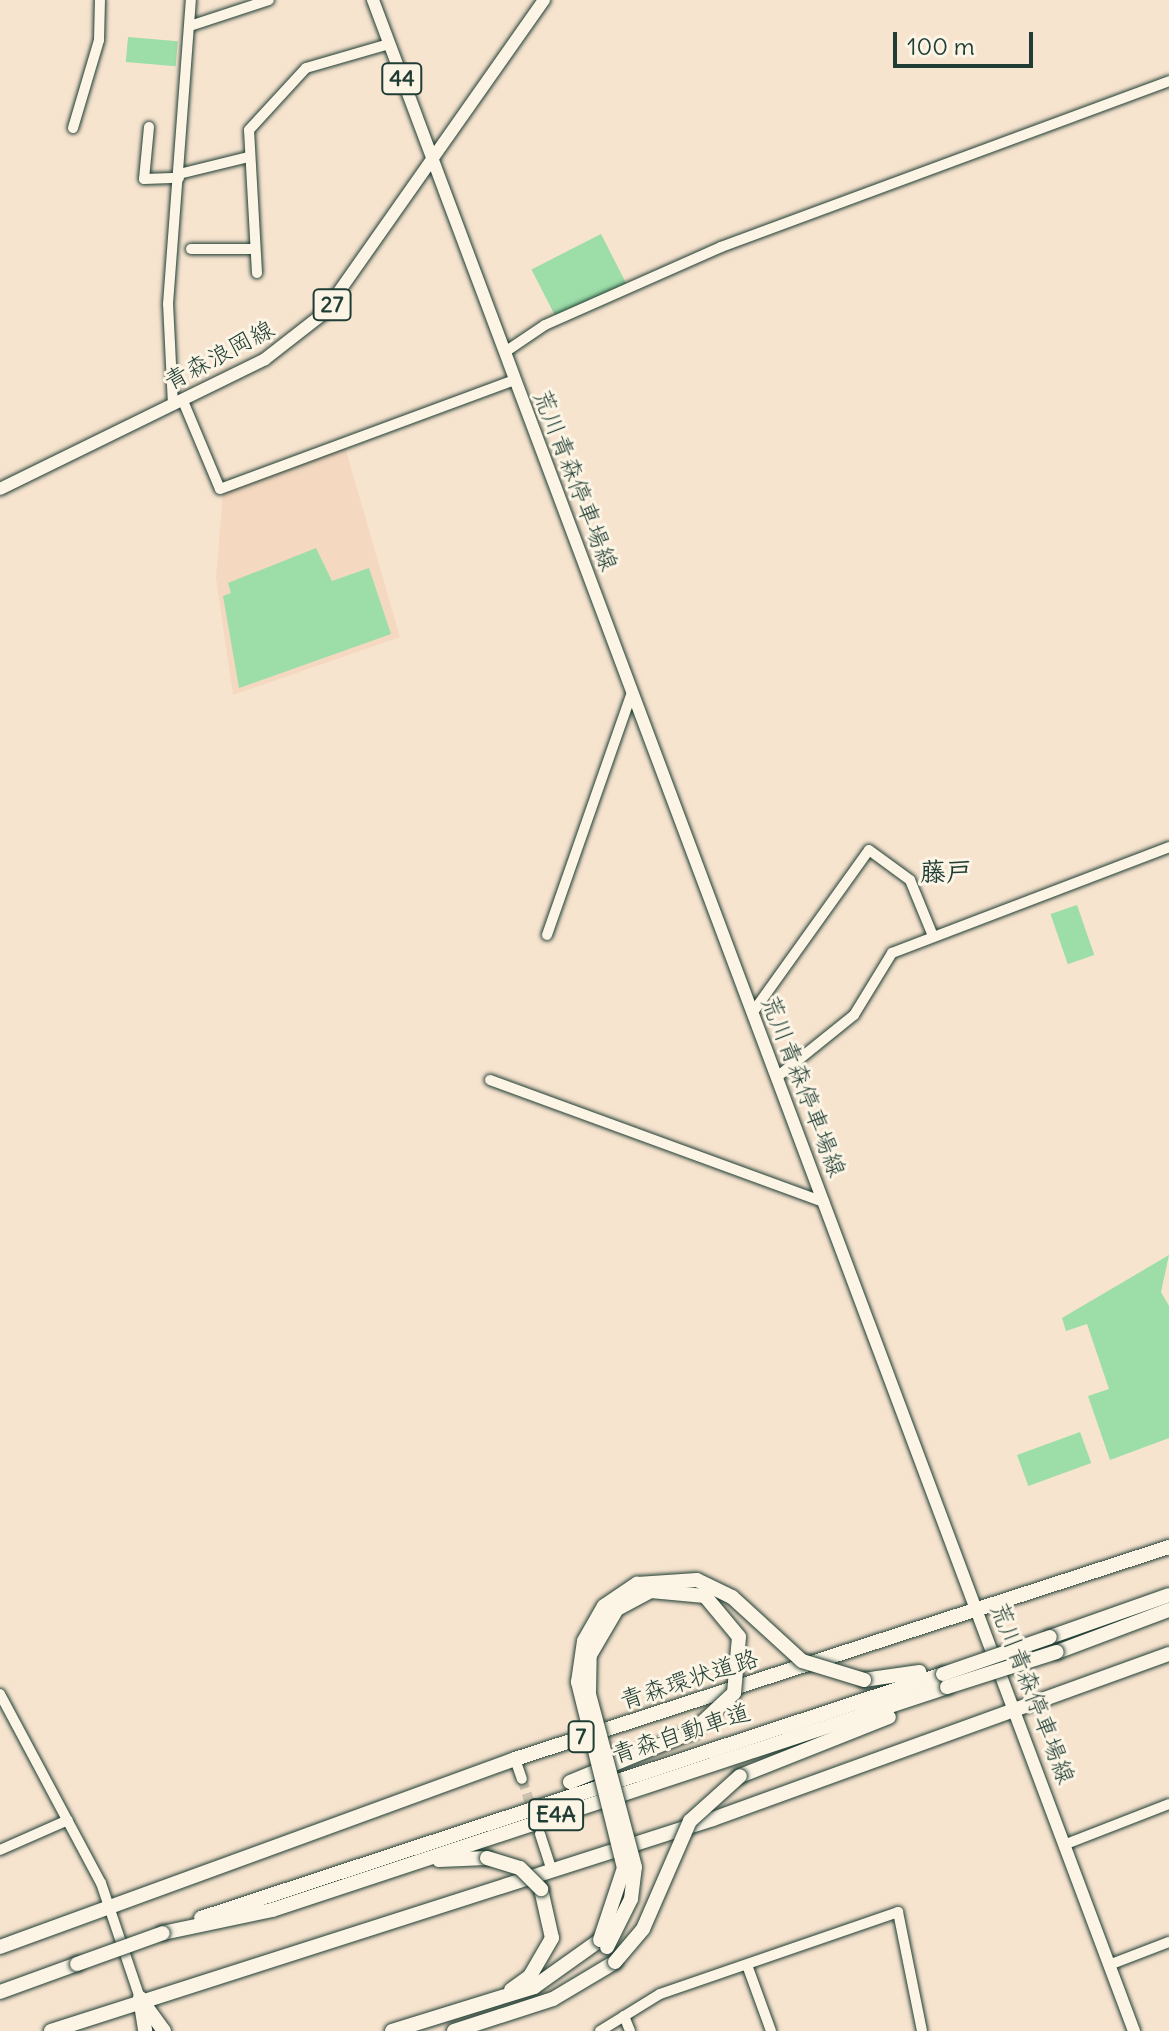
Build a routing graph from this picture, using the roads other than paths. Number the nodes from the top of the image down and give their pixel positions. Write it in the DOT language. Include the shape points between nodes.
graph roads {
  1 [pos="100,0"];
  2 [pos="191,0"];
  3 [pos="269,0"];
  4 [pos="373,0"];
  5 [pos="544,0"];
  6 [pos="190,26"];
  7 [pos="389,44"];
  8 [pos="1169,81"];
  9 [pos="149,127"];
  10 [pos="73,128"];
  11 [pos="248,157"];
  12 [pos="432,158"];
  13 [pos="179,176"];
  14 [pos="191,249"];
  15 [pos="255,249"];
  16 [pos="257,273"];
  17 [pos="505,352"];
  18 [pos="515,380"];
  19 [pos="178,403"];
  20 [pos="0,489"];
  21 [pos="632,692"];
  22 [pos="1169,847"];
  23 [pos="547,935"];
  24 [pos="933,936"];
  25 [pos="753,1012"];
  26 [pos="777,1077"];
  27 [pos="490,1080"];
  28 [pos="824,1202"];
  29 [pos="1169,1547"];
  30 [pos="1169,1595"];
  31 [pos="1169,1610"];
  32 [pos="980,1613"];
  33 [pos="1169,1654"];
  34 [pos="945,1680"];
  35 [pos="0,1694"];
  36 [pos="1015,1709"];
  37 [pos="5,1715"];
  38 [pos="515,1759"];
  39 [pos="522,1779"];
  40 [pos="1169,1804"];
  41 [pos="68,1820"];
  42 [pos="540,1834"];
  43 [pos="409,1844"];
  44 [pos="1066,1844"];
  45 [pos="0,1850"];
  46 [pos="409,1863"];
  47 [pos="551,1868"];
  48 [pos="113,1909"];
  49 [pos="163,1933"];
  50 [pos="1169,1942"];
  51 [pos="604,1944"];
  52 [pos="0,1947"];
  53 [pos="747,1965"];
  54 [pos="1109,1965"];
  55 [pos="0,1992"];
  56 [pos="505,1995"];
  57 [pos="140,1998"];
  58 [pos="624,2016"];
  59 [pos="495,2017"];
  60 [pos="51,2031"];
  61 [pos="145,2031"];
  62 [pos="164,2031"];
  63 [pos="392,2031"];
  64 [pos="454,2031"];
  65 [pos="600,2031"];
  66 [pos="630,2031"];
  67 [pos="771,2031"];
  68 [pos="922,2031"];
  69 [pos="1134,2031"];
  1 -- 10 [label="street" via="99,40"];
  2 -- 6 [label="street"];
  3 -- 6 [label="street"];
  4 -- 7 [label="main road, 44"];
  5 -- 12 [label="main road, 青森浪岡線 / 27"];
  6 -- 13 [label="street"];
  7 -- 11 [label="street" via="306,68 249,130"];
  7 -- 12 [label="main road, 44"];
  8 -- 17 [label="street" via="721,247 545,325"];
  9 -- 13 [label="street" via="144,179"];
  11 -- 13 [label="street"];
  11 -- 15 [label="street"];
  12 -- 17 [label="main road, 荒川青森停車場線"];
  12 -- 19 [label="main road, 青森浪岡線 / 27" via="324,313 265,359"];
  13 -- 19 [label="street" via="168,304"];
  14 -- 15 [label="street"];
  15 -- 16 [label="street"];
  17 -- 18 [label="main road, 荒川青森停車場線"];
  18 -- 19 [label="street" via="220,489"];
  18 -- 21 [label="main road, 荒川青森停車場線"];
  19 -- 20 [label="main road, 青森浪岡線 / 27"];
  21 -- 23 [label="street"];
  21 -- 25 [label="main road, 荒川青森停車場線"];
  22 -- 24 [label="street"];
  24 -- 25 [label="street" via="910,880 869,850"];
  24 -- 26 [label="street" via="892,953 854,1015"];
  25 -- 26 [label="main road, 荒川青森停車場線"];
  26 -- 28 [label="main road, 荒川青森停車場線"];
  27 -- 28 [label="street"];
  28 -- 32 [label="main road, 荒川青森停車場線"];
  29 -- 32 [label="highway, 青森環状道路 / 7"];
  30 -- 34 [label="highway, 青森自動車道 / E4A, bridge" via="1006,1652"];
  31 -- 34 [label="highway, 青森自動車道 / E4A, bridge" via="1050,1655"];
  32 -- 36 [label="main road, 荒川青森停車場線"];
  32 -- 38 [label="highway, 青森環状道路 / 7"];
  33 -- 36 [label="highway"];
  34 -- 43 [label="highway, 青森自動車道 / E4A"];
  34 -- 46 [label="highway, 青森自動車道 / E4A"];
  34 -- 51 [label="highway, bridge" via="864,1680 802,1661 732,1597 697,1580 637,1584 604,1606 584,1641 578,1682 624,1868"];
  34 -- 59 [label="highway, bridge" via="740,1776 690,1821 643,1929 615,1962 553,1999"];
  35 -- 37 [label="street"];
  36 -- 44 [label="main road, 荒川青森停車場線"];
  36 -- 47 [label="highway" via="713,1819"];
  37 -- 41 [label="street"];
  38 -- 39 [label="street"];
  38 -- 48 [label="highway, 青森環状道路 / 7"];
  40 -- 44 [label="street"];
  41 -- 45 [label="street"];
  41 -- 48 [label="street"];
  42 -- 47 [label="street"];
  43 -- 49 [label="highway, 青森自動車道 / E4A"];
  43 -- 51 [label="highway, bridge" via="692,1732 734,1693 739,1637 705,1596 651,1591 617,1609 590,1655 589,1694 635,1867 631,1899"];
  44 -- 54 [label="main road, 荒川青森停車場線"];
  46 -- 49 [label="highway, 青森自動車道 / E4A" via="272,1910"];
  46 -- 56 [label="highway, bridge" via="487,1858 520,1868 541,1889 552,1938 530,1976"];
  47 -- 57 [label="highway"];
  48 -- 52 [label="highway, 青森環状道路 / 7"];
  48 -- 57 [label="street"];
  49 -- 55 [label="highway, 青森自動車道 / E4A, bridge"];
  50 -- 54 [label="street"];
  51 -- 56 [label="highway" via="558,1975"];
  51 -- 59 [label="highway" via="566,1982"];
  53 -- 58 [label="street" via="660,1994"];
  53 -- 67 [label="street"];
  53 -- 68 [label="street" via="898,1912"];
  54 -- 69 [label="main road, 荒川青森停車場線"];
  56 -- 63 [label="highway"];
  57 -- 60 [label="highway"];
  57 -- 61 [label="highway"];
  57 -- 62 [label="highway"];
  58 -- 65 [label="street"];
  58 -- 66 [label="street"];
  59 -- 64 [label="highway"];
}
